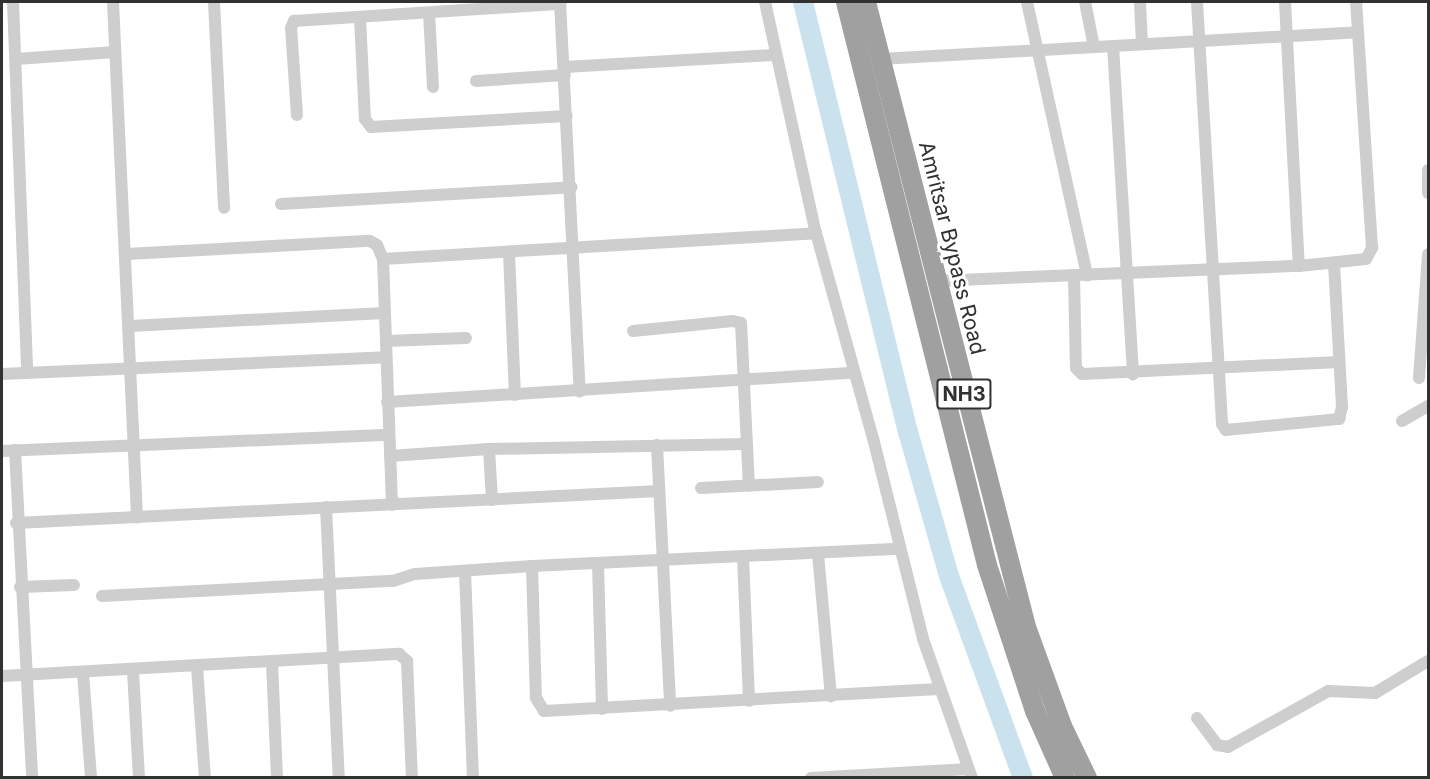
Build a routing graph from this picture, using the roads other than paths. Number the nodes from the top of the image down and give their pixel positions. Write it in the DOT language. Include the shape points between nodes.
graph roads {
  1 [pos="13,2"];
  2 [pos="113,2"];
  3 [pos="214,2"];
  4 [pos="765,2"];
  5 [pos="846,2"];
  6 [pos="866,2"];
  7 [pos="1027,2"];
  8 [pos="1085,2"];
  9 [pos="1140,2"];
  10 [pos="1197,2"];
  11 [pos="1285,2"];
  12 [pos="1356,2"];
  13 [pos="560,3"];
  14 [pos="429,13"];
  15 [pos="360,18"];
  16 [pos="1358,32"];
  17 [pos="1287,37"];
  18 [pos="1200,43"];
  19 [pos="1142,44"];
  20 [pos="1113,46"];
  21 [pos="1095,47"];
  22 [pos="1036,51"];
  23 [pos="115,52"];
  24 [pos="776,55"];
  25 [pos="16,59"];
  26 [pos="880,59"];
  27 [pos="565,71"];
  28 [pos="476,81"];
  29 [pos="433,87"];
  30 [pos="297,115"];
  31 [pos="567,116"];
  32 [pos="1428,170"];
  33 [pos="572,187"];
  34 [pos="1428,193"];
  35 [pos="281,204"];
  36 [pos="224,208"];
  37 [pos="816,233"];
  38 [pos="575,250"];
  39 [pos="510,253"];
  40 [pos="127,254"];
  41 [pos="1428,254"];
  42 [pos="383,260"];
  43 [pos="1334,264"];
  44 [pos="1299,266"];
  45 [pos="1212,269"];
  46 [pos="1127,273"];
  47 [pos="1074,276"];
  48 [pos="1087,276"];
  49 [pos="936,281"];
  50 [pos="385,313"];
  51 [pos="130,326"];
  52 [pos="633,331"];
  53 [pos="466,338"];
  54 [pos="1426,338"];
  55 [pos="386,342"];
  56 [pos="386,357"];
  57 [pos="1339,362"];
  58 [pos="1218,366"];
  59 [pos="131,367"];
  60 [pos="27,373"];
  61 [pos="854,373"];
  62 [pos="2,374"];
  63 [pos="1133,374"];
  64 [pos="1419,378"];
  65 [pos="745,381"];
  66 [pos="580,391"];
  67 [pos="515,395"];
  68 [pos="387,402"];
  69 [pos="1428,406"];
  70 [pos="1402,421"];
  71 [pos="389,435"];
  72 [pos="747,444"];
  73 [pos="135,445"];
  74 [pos="657,445"];
  75 [pos="489,449"];
  76 [pos="15,450"];
  77 [pos="2,451"];
  78 [pos="390,456"];
  79 [pos="818,482"];
  80 [pos="749,486"];
  81 [pos="701,488"];
  82 [pos="659,491"];
  83 [pos="492,500"];
  84 [pos="392,505"];
  85 [pos="326,507"];
  86 [pos="137,517"];
  87 [pos="16,523"];
  88 [pos="900,549"];
  89 [pos="818,554"];
  90 [pos="743,556"];
  91 [pos="664,562"];
  92 [pos="598,564"];
  93 [pos="532,566"];
  94 [pos="465,571"];
  95 [pos="74,585"];
  96 [pos="329,585"];
  97 [pos="20,587"];
  98 [pos="102,596"];
  99 [pos="333,659"];
  100 [pos="1428,661"];
  101 [pos="272,663"];
  102 [pos="197,667"];
  103 [pos="133,671"];
  104 [pos="83,673"];
  105 [pos="25,675"];
  106 [pos="2,676"];
  107 [pos="938,689"];
  108 [pos="831,696"];
  109 [pos="749,701"];
  110 [pos="670,706"];
  111 [pos="602,709"];
  112 [pos="1197,718"];
  113 [pos="971,773"];
  114 [pos="881,776"];
  115 [pos="32,777"];
  116 [pos="91,777"];
  117 [pos="139,777"];
  118 [pos="205,777"];
  119 [pos="277,777"];
  120 [pos="339,777"];
  121 [pos="412,777"];
  122 [pos="473,777"];
  123 [pos="811,777"];
  124 [pos="1065,777"];
  125 [pos="1087,777"];
  1 -- 25 [label="street"];
  2 -- 23 [label="street"];
  3 -- 36 [label="street"];
  4 -- 24 [label="street"];
  5 -- 124 [label="highway, Amritsar Bypass Road / NH3" via="987,565 1035,711"];
  6 -- 26 [label="highway, Amritsar Bypass Road / NH3"];
  7 -- 22 [label="street"];
  8 -- 21 [label="street"];
  9 -- 19 [label="street"];
  10 -- 18 [label="street"];
  11 -- 17 [label="street"];
  12 -- 16 [label="street"];
  13 -- 14 [label="street"];
  13 -- 27 [label="street"];
  14 -- 15 [label="street"];
  14 -- 29 [label="street"];
  15 -- 30 [label="street" via="301,19 292,24"];
  15 -- 31 [label="street" via="365,118 371,127"];
  16 -- 17 [label="street"];
  16 -- 43 [label="street" via="1372,248 1366,259"];
  17 -- 18 [label="street"];
  17 -- 44 [label="street"];
  18 -- 19 [label="street"];
  18 -- 45 [label="street"];
  19 -- 20 [label="street"];
  20 -- 21 [label="street"];
  20 -- 46 [label="street"];
  21 -- 22 [label="street"];
  22 -- 26 [label="street"];
  22 -- 48 [label="street"];
  23 -- 25 [label="street"];
  23 -- 40 [label="street"];
  24 -- 27 [label="street"];
  24 -- 37 [label="street"];
  25 -- 60 [label="street"];
  26 -- 49 [label="highway, Amritsar Bypass Road / NH3"];
  27 -- 28 [label="street"];
  27 -- 31 [label="street"];
  31 -- 33 [label="street"];
  32 -- 34 [label="street"];
  33 -- 35 [label="street"];
  33 -- 38 [label="street"];
  37 -- 38 [label="street"];
  37 -- 61 [label="street"];
  38 -- 39 [label="street"];
  38 -- 66 [label="street"];
  39 -- 42 [label="street"];
  39 -- 67 [label="street"];
  40 -- 42 [label="street" via="370,241 380,249"];
  40 -- 51 [label="street"];
  41 -- 54 [label="street"];
  42 -- 50 [label="street"];
  43 -- 44 [label="street"];
  43 -- 57 [label="street"];
  44 -- 45 [label="street"];
  45 -- 46 [label="street"];
  45 -- 58 [label="street"];
  46 -- 48 [label="street"];
  46 -- 63 [label="street"];
  47 -- 48 [label="street"];
  47 -- 49 [label="street"];
  47 -- 63 [label="street" via="1078,372"];
  49 -- 125 [label="highway, Amritsar Bypass Road / NH3" via="1026,627 1062,726"];
  50 -- 51 [label="street"];
  50 -- 55 [label="street"];
  51 -- 59 [label="street"];
  52 -- 65 [label="street" via="739,322"];
  53 -- 55 [label="street"];
  54 -- 64 [label="street"];
  55 -- 56 [label="street"];
  56 -- 59 [label="street"];
  56 -- 68 [label="street"];
  57 -- 58 [label="street"];
  57 -- 58 [label="street" via="1339,419 1234,432 1222,424"];
  58 -- 63 [label="street"];
  59 -- 60 [label="street"];
  59 -- 73 [label="street"];
  60 -- 62 [label="street"];
  61 -- 65 [label="street"];
  61 -- 88 [label="street"];
  65 -- 66 [label="street"];
  65 -- 72 [label="street"];
  66 -- 67 [label="street"];
  67 -- 68 [label="street"];
  68 -- 71 [label="street"];
  69 -- 70 [label="street"];
  71 -- 73 [label="street"];
  71 -- 78 [label="street"];
  72 -- 74 [label="street"];
  72 -- 80 [label="street"];
  73 -- 76 [label="street"];
  73 -- 86 [label="street"];
  74 -- 75 [label="street"];
  74 -- 82 [label="street"];
  75 -- 78 [label="street"];
  75 -- 83 [label="street"];
  76 -- 77 [label="street"];
  76 -- 87 [label="street"];
  78 -- 84 [label="street"];
  79 -- 80 [label="street"];
  80 -- 81 [label="street"];
  82 -- 83 [label="street"];
  82 -- 91 [label="street"];
  83 -- 84 [label="street"];
  84 -- 85 [label="street"];
  85 -- 86 [label="street"];
  85 -- 96 [label="street"];
  86 -- 87 [label="street"];
  87 -- 97 [label="street"];
  88 -- 89 [label="street"];
  88 -- 107 [label="street"];
  89 -- 90 [label="street"];
  89 -- 108 [label="street"];
  90 -- 91 [label="street"];
  90 -- 109 [label="street"];
  91 -- 92 [label="street"];
  91 -- 110 [label="street"];
  92 -- 93 [label="street"];
  92 -- 111 [label="street"];
  93 -- 94 [label="street"];
  93 -- 111 [label="street" via="538,704 549,712"];
  94 -- 96 [label="street"];
  94 -- 122 [label="street"];
  95 -- 97 [label="street"];
  96 -- 98 [label="street"];
  96 -- 99 [label="street"];
  97 -- 105 [label="street"];
  99 -- 101 [label="street"];
  99 -- 120 [label="street"];
  99 -- 121 [label="street" via="399,654 406,659"];
  100 -- 112 [label="street" via="1375,693 1328,691 1228,747 1217,745"];
  101 -- 102 [label="street"];
  101 -- 119 [label="street"];
  102 -- 103 [label="street"];
  102 -- 118 [label="street"];
  103 -- 104 [label="street"];
  103 -- 117 [label="street"];
  104 -- 105 [label="street"];
  104 -- 116 [label="street"];
  105 -- 106 [label="street"];
  105 -- 115 [label="street"];
  107 -- 108 [label="street"];
  107 -- 113 [label="street"];
  108 -- 109 [label="street"];
  109 -- 110 [label="street"];
  110 -- 111 [label="street"];
  113 -- 114 [label="street"];
  114 -- 123 [label="street"];
}
